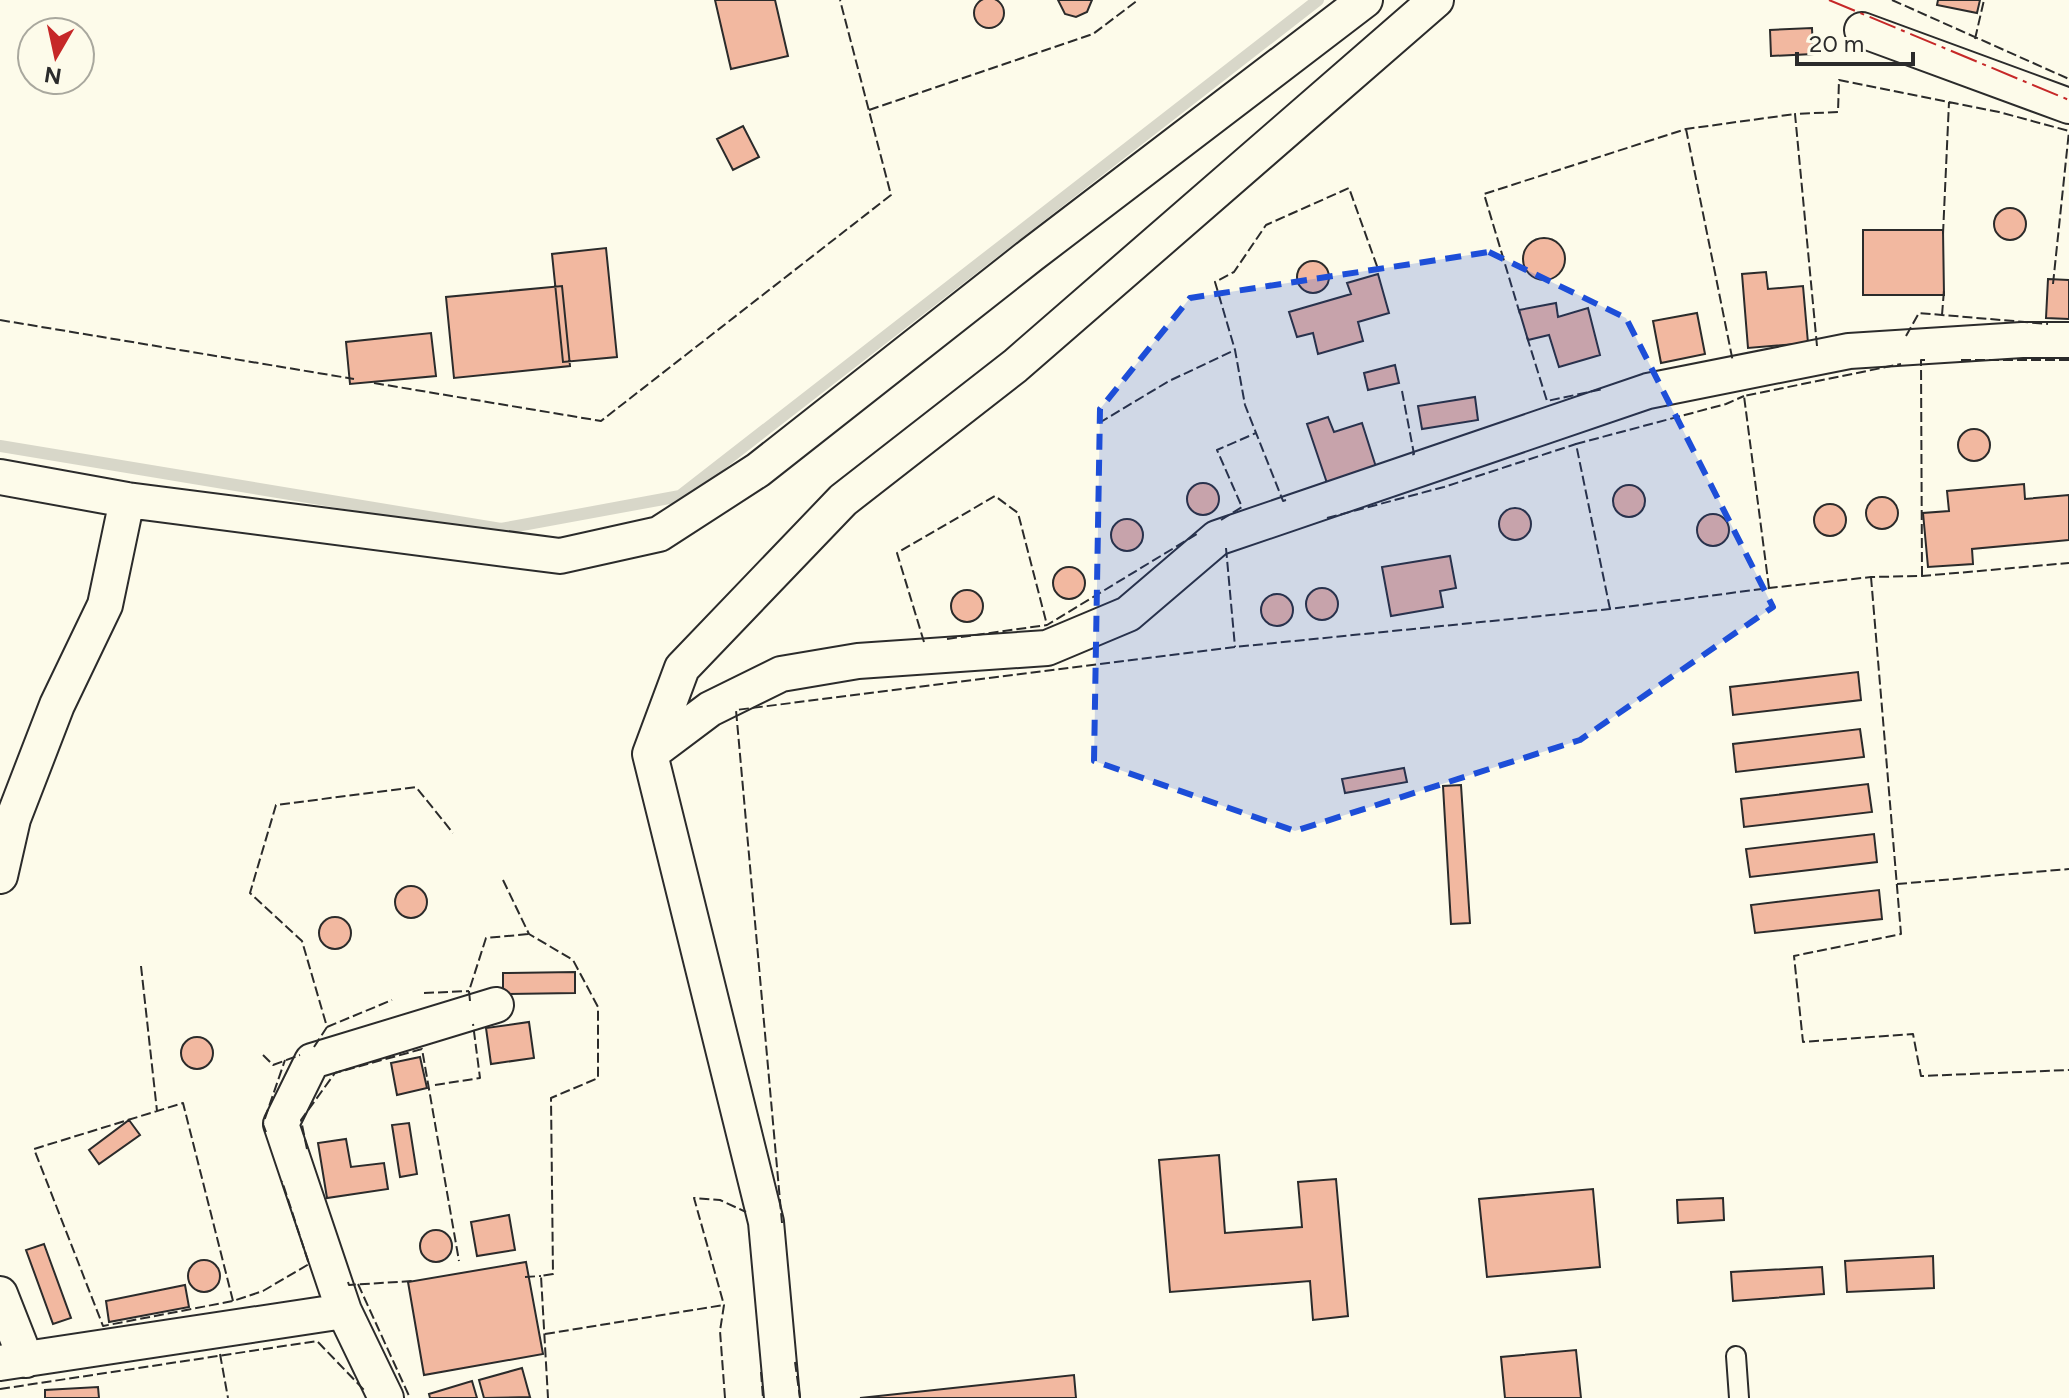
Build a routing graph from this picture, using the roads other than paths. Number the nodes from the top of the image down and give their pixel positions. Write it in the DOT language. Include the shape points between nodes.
graph roads {
  1 [pos="1365,0"];
  2 [pos="1436,0"];
  3 [pos="1862,30"];
  4 [pos="2069,106"];
  5 [pos="2069,340"];
  6 [pos="0,477"];
  7 [pos="127,500"];
  8 [pos="650,754"];
  9 [pos="0,876"];
  10 [pos="496,1005"];
  11 [pos="0,1294"];
  12 [pos="344,1311"];
  13 [pos="1736,1356"];
  14 [pos="13,1362"];
  15 [pos="386,1398"];
  16 [pos="782,1398"];
  17 [pos="1739,1398"];
  1 -- 7 [label="street" via="758,470 659,534 560,556"];
  2 -- 8 [label="street" via="1015,366 843,500 682,668"];
  3 -- 4 [label="street"];
  5 -- 8 [label="street" via="1849,351 1648,391 1217,538 1128,614 1047,648 858,661 781,674 710,709"];
  6 -- 7 [label="street"];
  7 -- 9 [label="street" via="105,605 51,719 13,819"];
  8 -- 16 [label="street" via="766,1222"];
  10 -- 12 [label="street" via="312,1061 281,1124"];
  11 -- 14 [label="street"];
  12 -- 14 [label="street"];
  12 -- 15 [label="street"];
  13 -- 17 [label="lane"];
}
